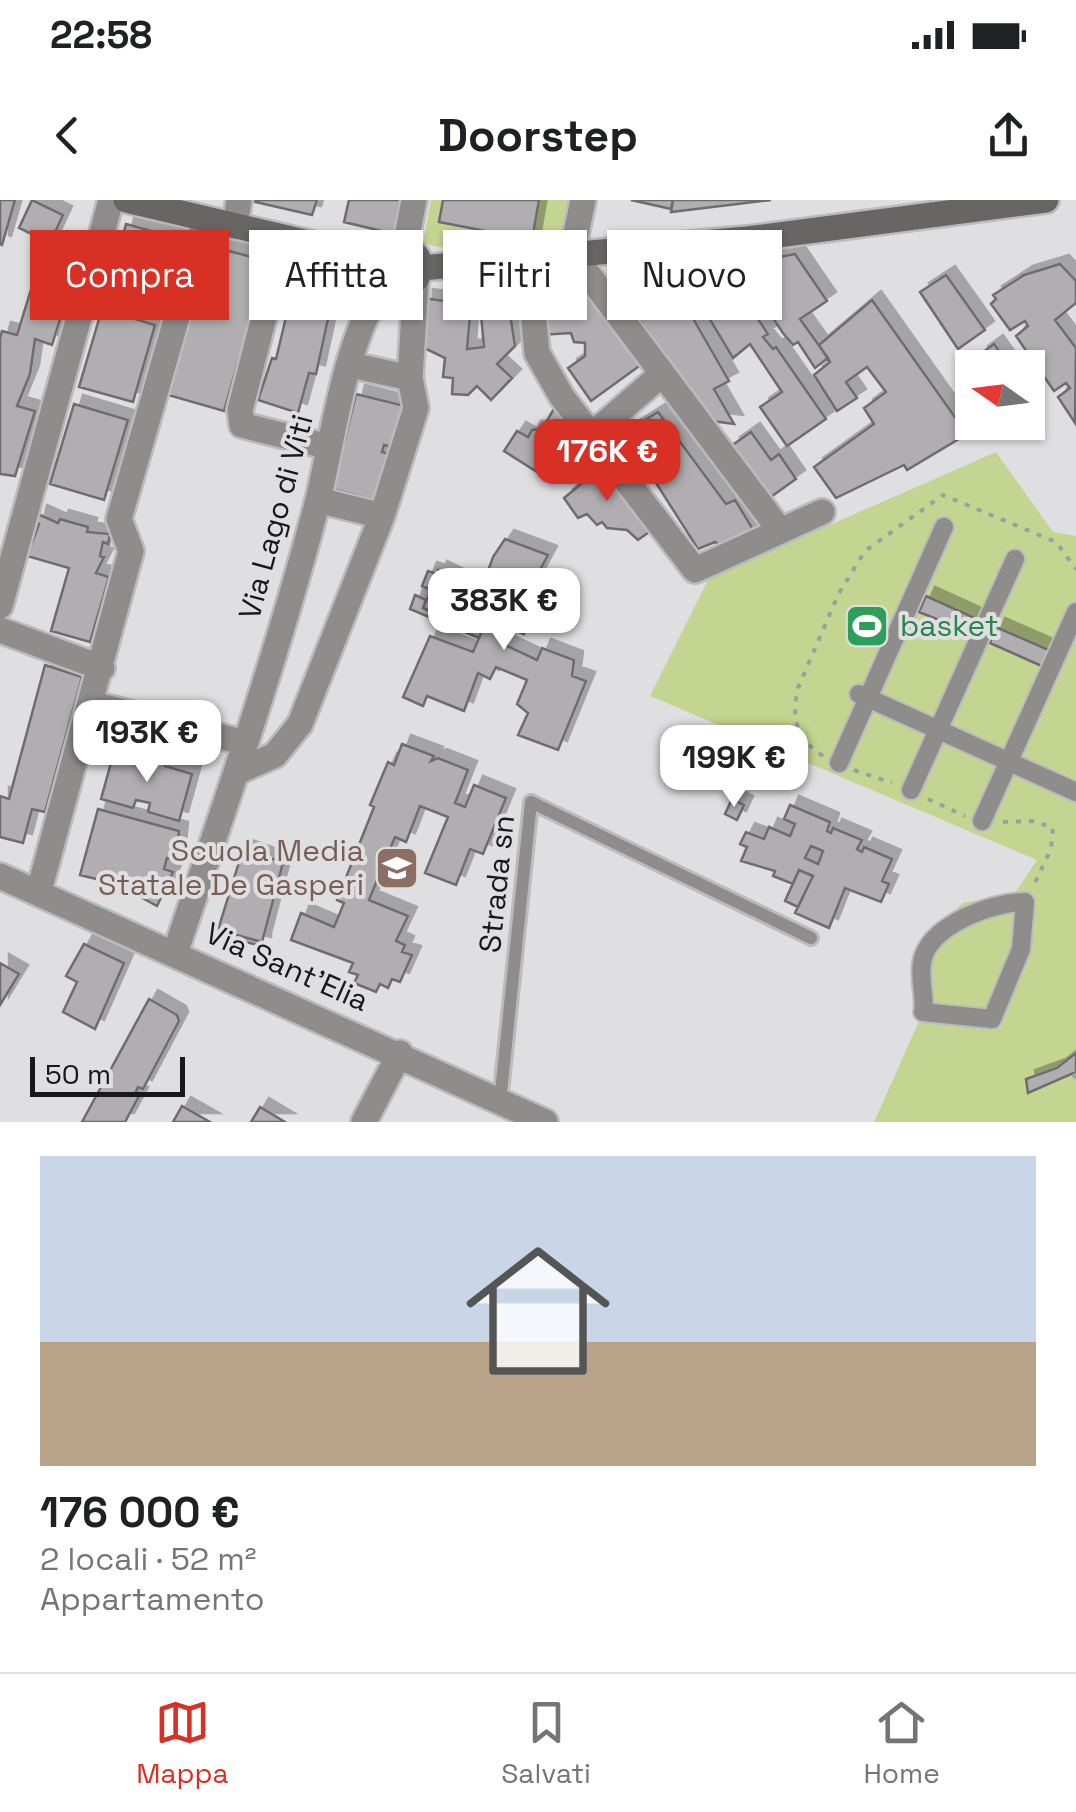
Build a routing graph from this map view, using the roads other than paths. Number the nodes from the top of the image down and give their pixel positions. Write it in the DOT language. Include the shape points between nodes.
graph roads {
  1 [pos="110,200"];
  2 [pos="126,200"];
  3 [pos="239,200"];
  4 [pos="414,200"];
  5 [pos="583,200"];
  6 [pos="1046,200"];
  7 [pos="205,219"];
  8 [pos="235,226"];
  9 [pos="250,230"];
  10 [pos="408,230"];
  11 [pos="577,230"];
  12 [pos="587,252"];
  13 [pos="587,273"];
  14 [pos="263,320"];
  15 [pos="366,320"];
  16 [pos="415,320"];
  17 [pos="534,320"];
  18 [pos="351,365"];
  19 [pos="662,374"];
  20 [pos="410,378"];
  21 [pos="592,434"];
  22 [pos="330,447"];
  23 [pos="318,500"];
  24 [pos="822,512"];
  25 [pos="382,516"];
  26 [pos="944,527"];
  27 [pos="779,529"];
  28 [pos="1015,558"];
  29 [pos="0,606"];
  30 [pos="1076,612"];
  31 [pos="0,630"];
  32 [pos="102,668"];
  33 [pos="863,696"];
  34 [pos="92,704"];
  35 [pos="939,730"];
  36 [pos="246,743"];
  37 [pos="1009,762"];
  38 [pos="840,763"];
  39 [pos="237,772"];
  40 [pos="911,790"];
  41 [pos="1076,792"];
  42 [pos="982,821"];
  43 [pos="0,876"];
  44 [pos="39,890"];
  45 [pos="1025,902"];
  46 [pos="811,938"];
  47 [pos="175,953"];
  48 [pos="400,1054"];
  49 [pos="500,1102"];
  50 [pos="364,1122"];
  51 [pos="545,1122"];
  1 -- 29 [label="street"];
  2 -- 7 [label="main road"];
  3 -- 8 [label="street"];
  4 -- 10 [label="street"];
  5 -- 11 [label="street"];
  6 -- 12 [label="main road" via="747,239"];
  7 -- 8 [label="main road"];
  7 -- 32 [label="street" via="119,519 131,551"];
  8 -- 9 [label="main road"];
  13 -- 19 [label="street"];
  14 -- 22 [label="street" via="242,425"];
  15 -- 18 [label="street, Via Lago di Viti"];
  16 -- 20 [label="street"];
  17 -- 21 [label="street" via="537,353"];
  18 -- 20 [label="street"];
  18 -- 22 [label="street, Via Lago di Viti"];
  19 -- 21 [label="street"];
  19 -- 27 [label="street"];
  20 -- 25 [label="street" via="416,408"];
  21 -- 27 [label="street" via="695,570"];
  22 -- 23 [label="street, Via Lago di Viti"];
  23 -- 25 [label="street"];
  23 -- 36 [label="street, Via Lago di Viti"];
  24 -- 27 [label="street"];
  25 -- 39 [label="street" via="300,724 275,755"];
  26 -- 33 [label="street"];
  28 -- 35 [label="street"];
  30 -- 37 [label="street"];
  31 -- 32 [label="street"];
  32 -- 34 [label="street"];
  33 -- 35 [label="street"];
  33 -- 38 [label="street"];
  34 -- 36 [label="street"];
  34 -- 44 [label="street"];
  35 -- 37 [label="street"];
  35 -- 40 [label="street"];
  36 -- 39 [label="street, Via Lago di Viti"];
  37 -- 41 [label="street"];
  37 -- 42 [label="street"];
  39 -- 47 [label="street, Via Lago di Viti"];
  43 -- 44 [label="street, Via Sant'Elia"];
  44 -- 47 [label="street, Via Sant'Elia"];
  45 -- 45 [label="street" via="1021,950 992,1020 923,1012 922,963 932,943 986,909"];
  46 -- 49 [label="lane, Strada sn" via="531,802"];
  47 -- 48 [label="street, Via Sant'Elia"];
  48 -- 49 [label="street, Via Sant'Elia"];
  48 -- 50 [label="street"];
  49 -- 51 [label="street, Via Sant'Elia"];
}
